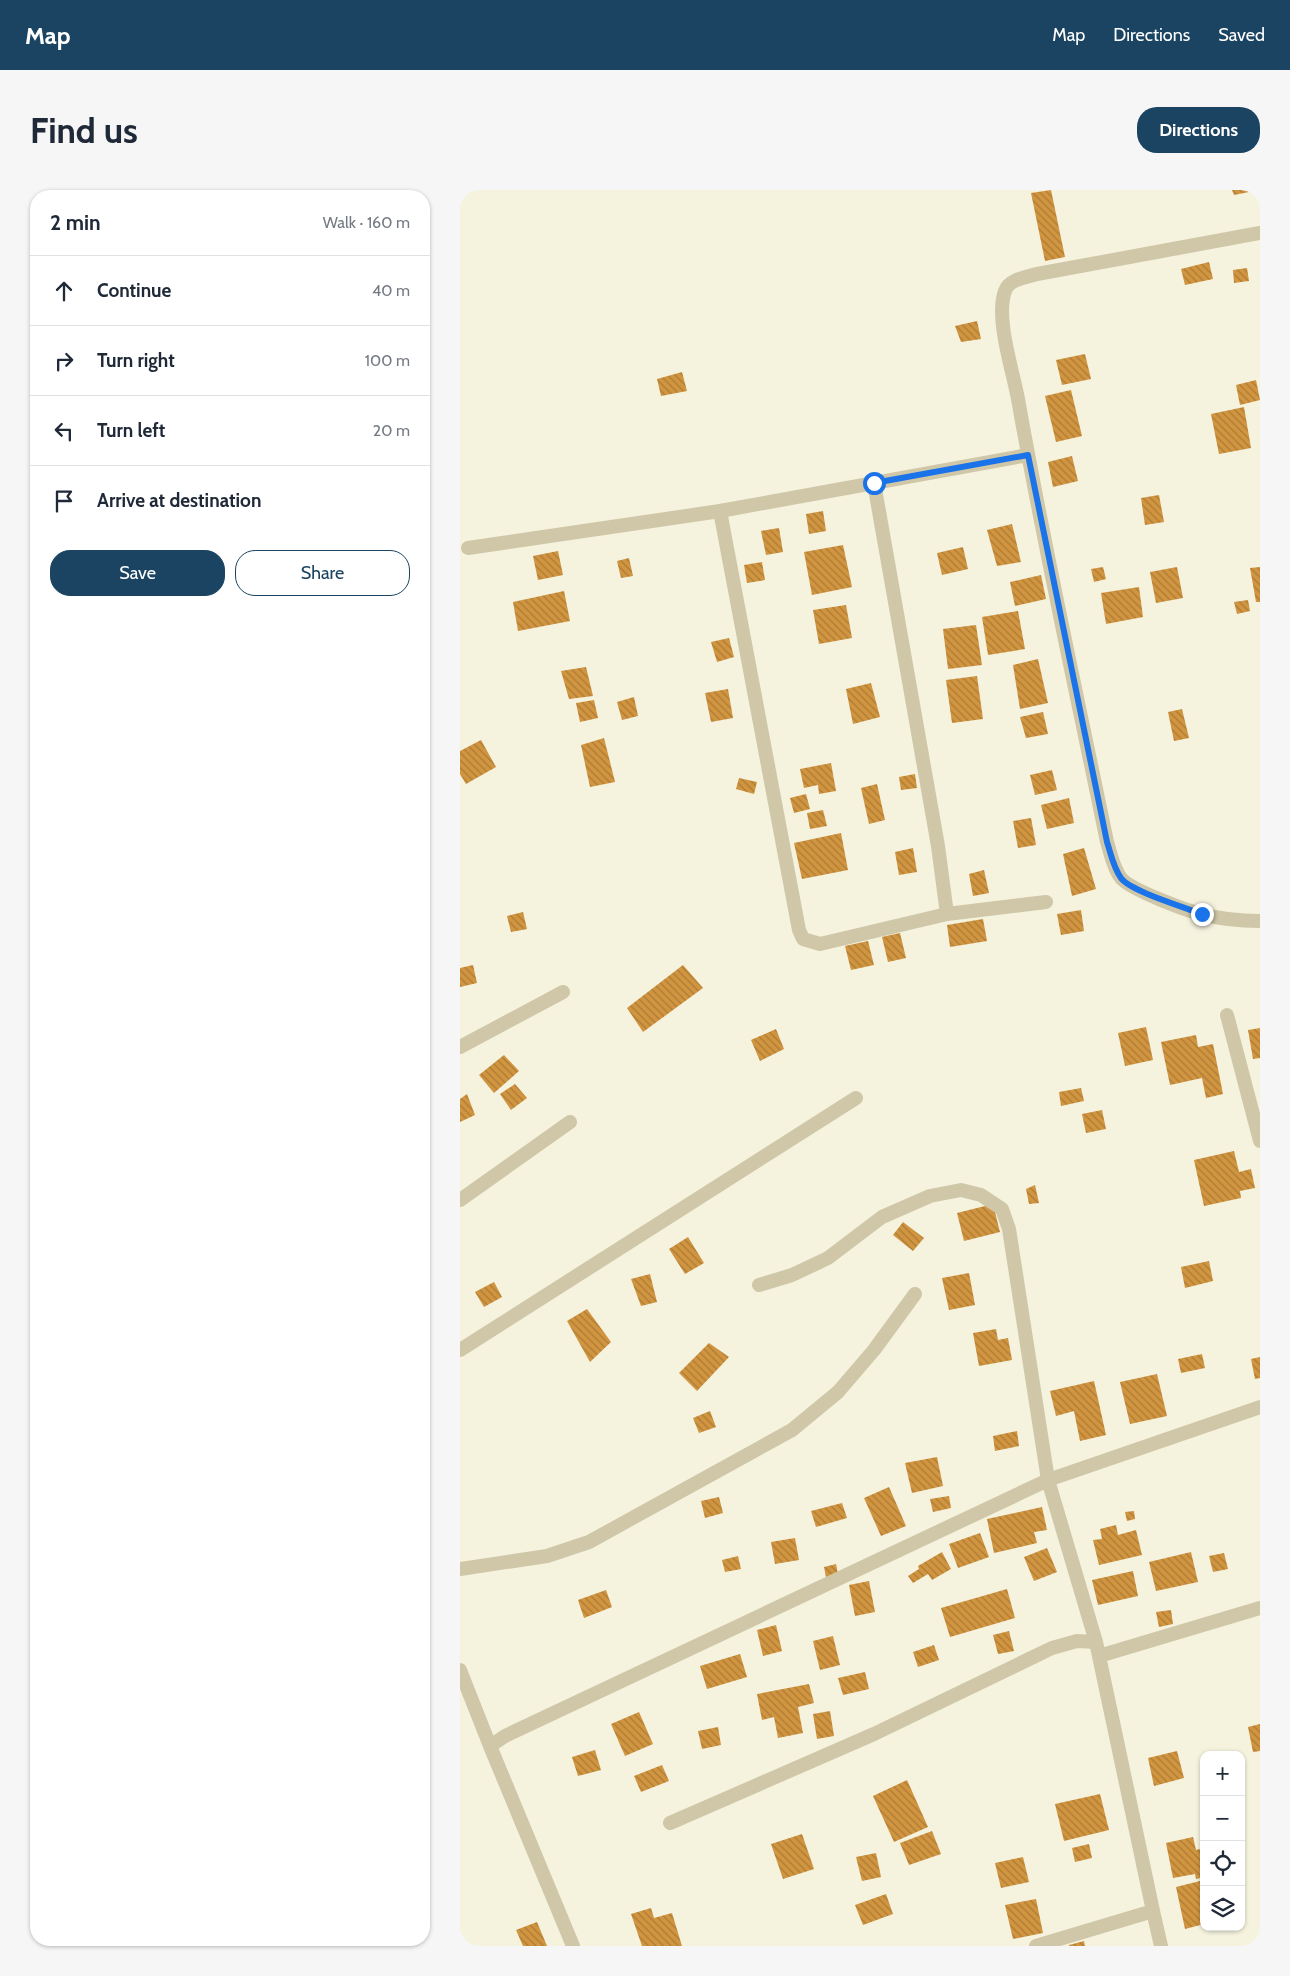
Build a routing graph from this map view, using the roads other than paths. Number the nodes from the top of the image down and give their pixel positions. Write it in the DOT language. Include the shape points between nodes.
graph roads {
  1 [pos="1260,233"];
  2 [pos="1028,455"];
  3 [pos="874,483"];
  4 [pos="720,511"];
  5 [pos="468,548"];
  6 [pos="1046,902"];
  7 [pos="947,914"];
  8 [pos="1260,921"];
  9 [pos="563,992"];
  10 [pos="1227,1014"];
  11 [pos="460,1047"];
  12 [pos="856,1098"];
  13 [pos="570,1122"];
  14 [pos="1260,1140"];
  15 [pos="460,1200"];
  16 [pos="759,1285"];
  17 [pos="915,1294"];
  18 [pos="460,1350"];
  19 [pos="1260,1407"];
  20 [pos="1048,1480"];
  21 [pos="460,1569"];
  22 [pos="1260,1608"];
  23 [pos="1097,1649"];
  24 [pos="460,1670"];
  25 [pos="490,1746"];
  26 [pos="670,1823"];
  27 [pos="1153,1911"];
  28 [pos="574,1946"];
  29 [pos="1036,1946"];
  30 [pos="1161,1946"];
  1 -- 2 [label="street" via="1037,274 1010,283 1002,305 1005,339"];
  2 -- 3 [label="street"];
  2 -- 8 [label="street" via="1114,867 1122,880 1135,888 1202,914"];
  3 -- 4 [label="street"];
  3 -- 7 [label="street"];
  4 -- 5 [label="street"];
  4 -- 7 [label="street" via="803,939 820,944"];
  6 -- 7 [label="street"];
  9 -- 11 [label="street"];
  10 -- 14 [label="street"];
  12 -- 18 [label="street"];
  13 -- 15 [label="street"];
  16 -- 20 [label="street" via="792,1275 828,1258 882,1217 930,1196 961,1190 981,1195 1002,1209 1009,1230"];
  17 -- 21 [label="street" via="838,1392 792,1430 589,1542 547,1556"];
  19 -- 20 [label="street"];
  20 -- 23 [label="street"];
  20 -- 25 [label="street" via="505,1736"];
  22 -- 23 [label="street"];
  23 -- 26 [label="street" via="1078,1641 1052,1648 874,1734"];
  23 -- 27 [label="street"];
  24 -- 25 [label="street"];
  25 -- 28 [label="street"];
  27 -- 29 [label="street"];
  27 -- 30 [label="street"];
}
